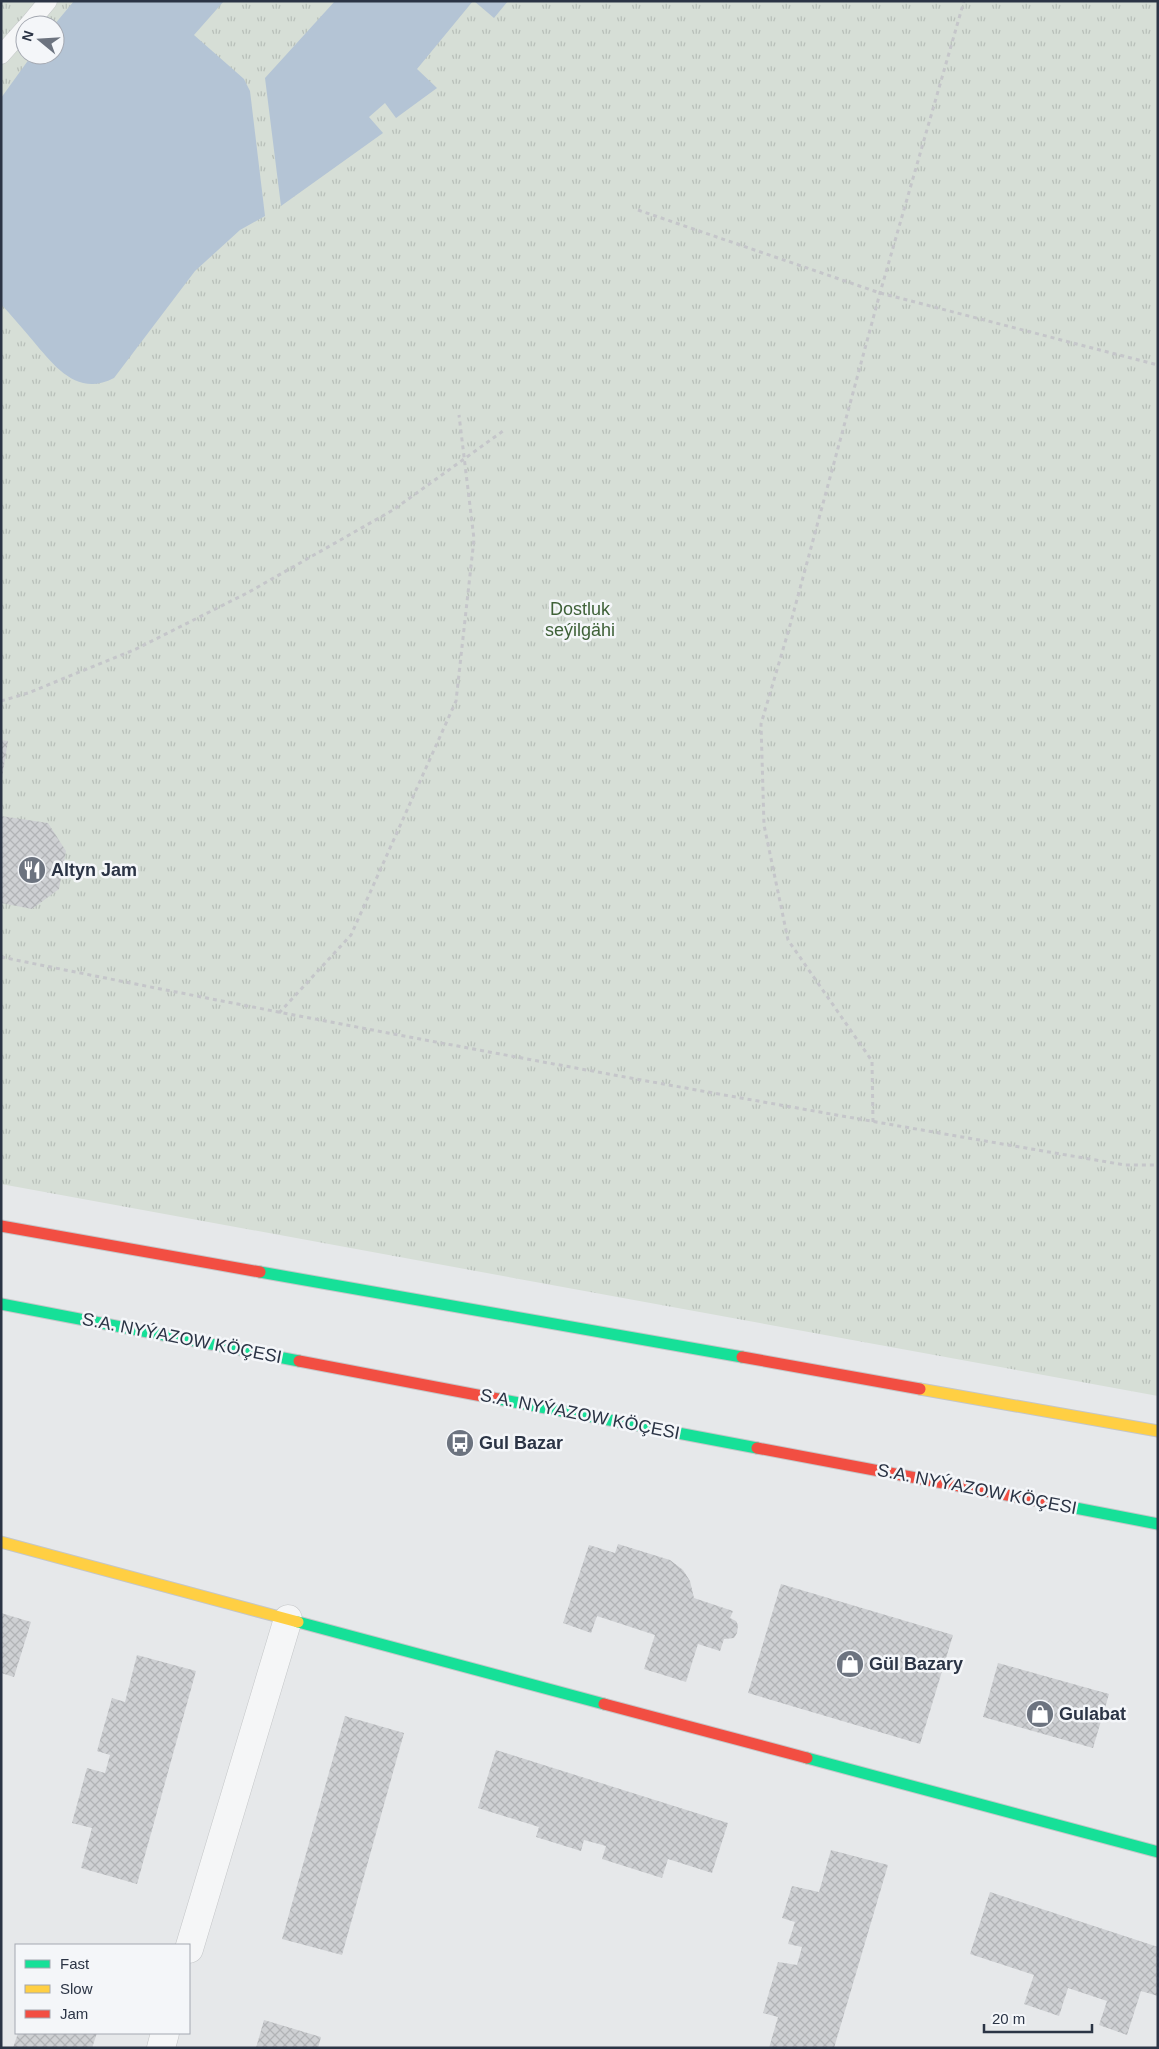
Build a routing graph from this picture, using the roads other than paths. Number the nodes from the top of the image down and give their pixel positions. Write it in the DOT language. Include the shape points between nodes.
graph roads {
  1 [pos="48,1"];
  2 [pos="36,15"];
  3 [pos="15,39"];
  4 [pos="1,55"];
  5 [pos="1,1226"];
  6 [pos="1,1304"];
  7 [pos="1158,1431"];
  8 [pos="1158,1524"];
  9 [pos="1,1542"];
  10 [pos="288,1619"];
  11 [pos="1158,1852"];
  12 [pos="190,1946"];
  13 [pos="165,2034"];
  14 [pos="161,2048"];
  1 -- 2 [label="lane"];
  3 -- 4 [label="lane"];
  5 -- 7 [label="main road"];
  6 -- 8 [label="main road, S.A. NYÝAZOW KÖÇESI"];
  9 -- 10 [label="main road"];
  10 -- 11 [label="main road"];
  10 -- 12 [label="street"];
  13 -- 14 [label="street"];
}
